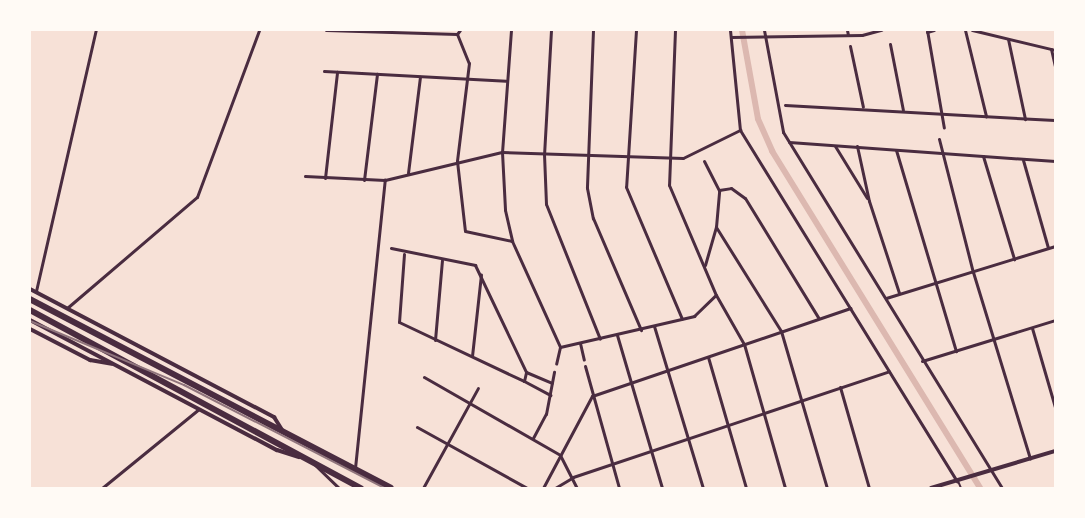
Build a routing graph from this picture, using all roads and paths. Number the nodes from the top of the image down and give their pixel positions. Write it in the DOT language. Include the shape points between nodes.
graph roads {
  1 [pos="96,30"];
  2 [pos="259,30"];
  3 [pos="326,30"];
  4 [pos="336,30"];
  5 [pos="421,30"];
  6 [pos="460,30"];
  7 [pos="511,30"];
  8 [pos="552,30"];
  9 [pos="593,30"];
  10 [pos="636,30"];
  11 [pos="675,30"];
  12 [pos="730,30"];
  13 [pos="846,30"];
  14 [pos="881,30"];
  15 [pos="934,30"];
  16 [pos="965,30"];
  17 [pos="972,30"];
  18 [pos="765,31"];
  19 [pos="927,31"];
  20 [pos="379,32"];
  21 [pos="806,32"];
  22 [pos="457,34"];
  23 [pos="421,35"];
  24 [pos="848,35"];
  25 [pos="731,37"];
  26 [pos="1008,38"];
  27 [pos="890,44"];
  28 [pos="850,46"];
  29 [pos="1053,49"];
  30 [pos="1055,66"];
  31 [pos="324,71"];
  32 [pos="337,71"];
  33 [pos="377,74"];
  34 [pos="420,77"];
  35 [pos="466,79"];
  36 [pos="506,81"];
  37 [pos="785,105"];
  38 [pos="863,108"];
  39 [pos="903,110"];
  40 [pos="945,113"];
  41 [pos="986,116"];
  42 [pos="1025,119"];
  43 [pos="1055,120"];
  44 [pos="944,128"];
  45 [pos="740,130"];
  46 [pos="940,139"];
  47 [pos="790,142"];
  48 [pos="835,146"];
  49 [pos="856,146"];
  50 [pos="896,150"];
  51 [pos="502,152"];
  52 [pos="941,153"];
  53 [pos="544,154"];
  54 [pos="587,156"];
  55 [pos="983,156"];
  56 [pos="627,157"];
  57 [pos="669,158"];
  58 [pos="457,160"];
  59 [pos="1023,160"];
  60 [pos="704,161"];
  61 [pos="1055,161"];
  62 [pos="408,174"];
  63 [pos="305,176"];
  64 [pos="325,178"];
  65 [pos="364,180"];
  66 [pos="385,180"];
  67 [pos="719,190"];
  68 [pos="869,201"];
  69 [pos="716,227"];
  70 [pos="512,241"];
  71 [pos="1055,246"];
  72 [pos="391,248"];
  73 [pos="1048,248"];
  74 [pos="404,254"];
  75 [pos="1014,259"];
  76 [pos="442,260"];
  77 [pos="705,266"];
  78 [pos="973,272"];
  79 [pos="481,273"];
  80 [pos="937,283"];
  81 [pos="30,289"];
  82 [pos="36,291"];
  83 [pos="899,293"];
  84 [pos="716,294"];
  85 [pos="30,298"];
  86 [pos="886,298"];
  87 [pos="67,308"];
  88 [pos="850,308"];
  89 [pos="30,310"];
  90 [pos="818,317"];
  91 [pos="682,319"];
  92 [pos="30,320"];
  93 [pos="1055,320"];
  94 [pos="654,326"];
  95 [pos="1032,328"];
  96 [pos="30,329"];
  97 [pos="641,330"];
  98 [pos="781,331"];
  99 [pos="617,335"];
  100 [pos="600,339"];
  101 [pos="993,339"];
  102 [pos="435,340"];
  103 [pos="580,343"];
  104 [pos="744,344"];
  105 [pos="560,347"];
  106 [pos="956,351"];
  107 [pos="472,356"];
  108 [pos="708,357"];
  109 [pos="584,360"];
  110 [pos="922,361"];
  111 [pos="115,364"];
  112 [pos="556,364"];
  113 [pos="585,366"];
  114 [pos="669,370"];
  115 [pos="889,371"];
  116 [pos="526,372"];
  117 [pos="554,372"];
  118 [pos="424,377"];
  119 [pos="524,381"];
  120 [pos="552,383"];
  121 [pos="631,383"];
  122 [pos="840,387"];
  123 [pos="478,388"];
  124 [pos="550,395"];
  125 [pos="592,396"];
  126 [pos="801,400"];
  127 [pos="469,404"];
  128 [pos="1055,407"];
  129 [pos="199,409"];
  130 [pos="763,415"];
  131 [pos="728,426"];
  132 [pos="416,427"];
  133 [pos="283,432"];
  134 [pos="533,438"];
  135 [pos="689,439"];
  136 [pos="446,445"];
  137 [pos="1055,451"];
  138 [pos="651,452"];
  139 [pos="560,455"];
  140 [pos="304,457"];
  141 [pos="1030,458"];
  142 [pos="314,464"];
  143 [pos="612,465"];
  144 [pos="355,468"];
  145 [pos="991,470"];
  146 [pos="574,478"];
  147 [pos="957,481"];
  148 [pos="102,488"];
  149 [pos="339,488"];
  150 [pos="361,488"];
  151 [pos="391,488"];
  152 [pos="423,488"];
  153 [pos="527,488"];
  154 [pos="543,488"];
  155 [pos="555,488"];
  156 [pos="577,488"];
  157 [pos="619,488"];
  158 [pos="662,488"];
  159 [pos="702,488"];
  160 [pos="746,488"];
  161 [pos="785,488"];
  162 [pos="827,488"];
  163 [pos="869,488"];
  164 [pos="932,488"];
  165 [pos="962,488"];
  166 [pos="1002,488"];
  1 -- 82 [label="street"];
  2 -- 87 [label="street" via="197,197"];
  3 -- 4 [label="street"];
  4 -- 20 [label="street"];
  5 -- 23 [label="street"];
  6 -- 22 [label="street"];
  7 -- 36 [label="street"];
  8 -- 53 [label="street"];
  9 -- 54 [label="street"];
  10 -- 56 [label="street"];
  11 -- 57 [label="street"];
  12 -- 25 [label="street"];
  13 -- 24 [label="street"];
  14 -- 24 [label="street"];
  15 -- 19 [label="street"];
  16 -- 41 [label="street"];
  17 -- 26 [label="street"];
  18 -- 21 [label="street"];
  18 -- 25 [label="street"];
  18 -- 47 [label="street" via="778,121"];
  19 -- 40 [label="street"];
  20 -- 23 [label="street"];
  21 -- 24 [label="street"];
  22 -- 23 [label="street"];
  22 -- 35 [label="street" via="468,57"];
  25 -- 45 [label="street"];
  26 -- 29 [label="street"];
  26 -- 42 [label="street"];
  27 -- 39 [label="street"];
  28 -- 38 [label="street"];
  29 -- 30 [label="street"];
  31 -- 32 [label="street"];
  32 -- 33 [label="street"];
  32 -- 64 [label="street"];
  33 -- 34 [label="street"];
  33 -- 65 [label="street"];
  34 -- 35 [label="street"];
  34 -- 62 [label="street"];
  35 -- 36 [label="street"];
  35 -- 58 [label="street"];
  36 -- 51 [label="street"];
  37 -- 38 [label="street"];
  38 -- 39 [label="street"];
  39 -- 40 [label="street"];
  40 -- 41 [label="street"];
  40 -- 44 [label="street"];
  41 -- 42 [label="street"];
  42 -- 43 [label="street"];
  45 -- 57 [label="street" via="700,153"];
  45 -- 88 [label="street"];
  46 -- 52 [label="street"];
  47 -- 48 [label="street"];
  47 -- 86 [label="street"];
  48 -- 49 [label="street"];
  48 -- 68 [label="street"];
  49 -- 50 [label="street"];
  49 -- 68 [label="street"];
  50 -- 52 [label="street"];
  50 -- 80 [label="street"];
  51 -- 53 [label="street"];
  51 -- 58 [label="street"];
  51 -- 70 [label="street"];
  52 -- 55 [label="street"];
  52 -- 78 [label="street"];
  53 -- 54 [label="street"];
  53 -- 100 [label="street" via="550,223"];
  54 -- 56 [label="street"];
  54 -- 97 [label="street" via="586,188 593,218"];
  55 -- 59 [label="street"];
  55 -- 75 [label="street"];
  56 -- 57 [label="street"];
  56 -- 91 [label="street" via="628,196"];
  57 -- 77 [label="street" via="668,185"];
  58 -- 62 [label="street"];
  58 -- 70 [label="street" via="467,234"];
  59 -- 61 [label="street"];
  59 -- 73 [label="street"];
  60 -- 67 [label="street"];
  62 -- 66 [label="street"];
  63 -- 64 [label="street"];
  64 -- 65 [label="street"];
  65 -- 66 [label="street"];
  66 -- 144 [label="street"];
  67 -- 69 [label="street"];
  67 -- 90 [label="street" via="736,190 745,198"];
  68 -- 83 [label="street"];
  69 -- 77 [label="street"];
  69 -- 98 [label="street"];
  70 -- 105 [label="street"];
  71 -- 73 [label="street"];
  72 -- 74 [label="street"];
  73 -- 75 [label="street"];
  74 -- 76 [label="street"];
  74 -- 102 [label="street" via="398,319"];
  75 -- 78 [label="street"];
  76 -- 79 [label="street" via="471,263"];
  76 -- 102 [label="street"];
  77 -- 84 [label="street"];
  78 -- 80 [label="street"];
  78 -- 101 [label="street"];
  79 -- 107 [label="street"];
  79 -- 116 [label="street"];
  80 -- 83 [label="street"];
  80 -- 106 [label="street"];
  81 -- 82 [label="street"];
  82 -- 87 [label="street"];
  83 -- 86 [label="street"];
  84 -- 91 [label="street" via="704,310"];
  84 -- 104 [label="street"];
  85 -- 133 [label="highway"];
  86 -- 110 [label="street"];
  87 -- 133 [label="street" via="274,417"];
  88 -- 90 [label="street"];
  88 -- 115 [label="street"];
  89 -- 140 [label="highway"];
  90 -- 98 [label="street"];
  91 -- 94 [label="street"];
  92 -- 111 [label="street"];
  93 -- 95 [label="street"];
  94 -- 97 [label="street"];
  94 -- 114 [label="street"];
  95 -- 101 [label="street"];
  95 -- 128 [label="street"];
  96 -- 111 [label="street" via="90,360"];
  97 -- 99 [label="street"];
  98 -- 104 [label="street"];
  98 -- 126 [label="street"];
  99 -- 100 [label="street"];
  99 -- 121 [label="street"];
  100 -- 103 [label="street"];
  101 -- 106 [label="street"];
  101 -- 141 [label="street"];
  102 -- 107 [label="street"];
  103 -- 105 [label="street"];
  103 -- 109 [label="street"];
  104 -- 108 [label="street"];
  104 -- 130 [label="street"];
  105 -- 112 [label="street"];
  106 -- 110 [label="street"];
  107 -- 119 [label="street"];
  108 -- 114 [label="street"];
  108 -- 131 [label="street"];
  110 -- 145 [label="street"];
  111 -- 129 [label="street"];
  113 -- 125 [label="street"];
  114 -- 121 [label="street"];
  114 -- 135 [label="street"];
  115 -- 122 [label="street"];
  115 -- 147 [label="street"];
  116 -- 119 [label="street"];
  116 -- 120 [label="street"];
  117 -- 120 [label="street"];
  118 -- 127 [label="street"];
  119 -- 124 [label="street"];
  120 -- 124 [label="street"];
  121 -- 125 [label="street"];
  121 -- 138 [label="street"];
  122 -- 126 [label="street"];
  122 -- 163 [label="street"];
  123 -- 127 [label="street"];
  124 -- 134 [label="street"];
  125 -- 139 [label="street"];
  125 -- 143 [label="street"];
  126 -- 130 [label="street"];
  126 -- 162 [label="street"];
  127 -- 134 [label="street"];
  127 -- 136 [label="street"];
  129 -- 140 [label="street" via="285,453"];
  129 -- 148 [label="street"];
  130 -- 131 [label="street"];
  130 -- 161 [label="street"];
  131 -- 135 [label="street"];
  131 -- 160 [label="street"];
  132 -- 136 [label="street"];
  133 -- 144 [label="highway"];
  134 -- 139 [label="street"];
  135 -- 138 [label="street"];
  135 -- 159 [label="street"];
  136 -- 152 [label="street"];
  136 -- 153 [label="street"];
  137 -- 141 [label="street"];
  138 -- 143 [label="street"];
  138 -- 158 [label="street"];
  139 -- 146 [label="street"];
  139 -- 154 [label="street"];
  140 -- 142 [label="highway"];
  141 -- 145 [label="street"];
  142 -- 149 [label="street"];
  142 -- 150 [label="highway"];
  143 -- 146 [label="street"];
  143 -- 157 [label="street"];
  144 -- 151 [label="highway"];
  145 -- 147 [label="street"];
  145 -- 166 [label="street"];
  146 -- 155 [label="street"];
  146 -- 156 [label="street"];
  147 -- 164 [label="street"];
  147 -- 165 [label="lane"];
}
